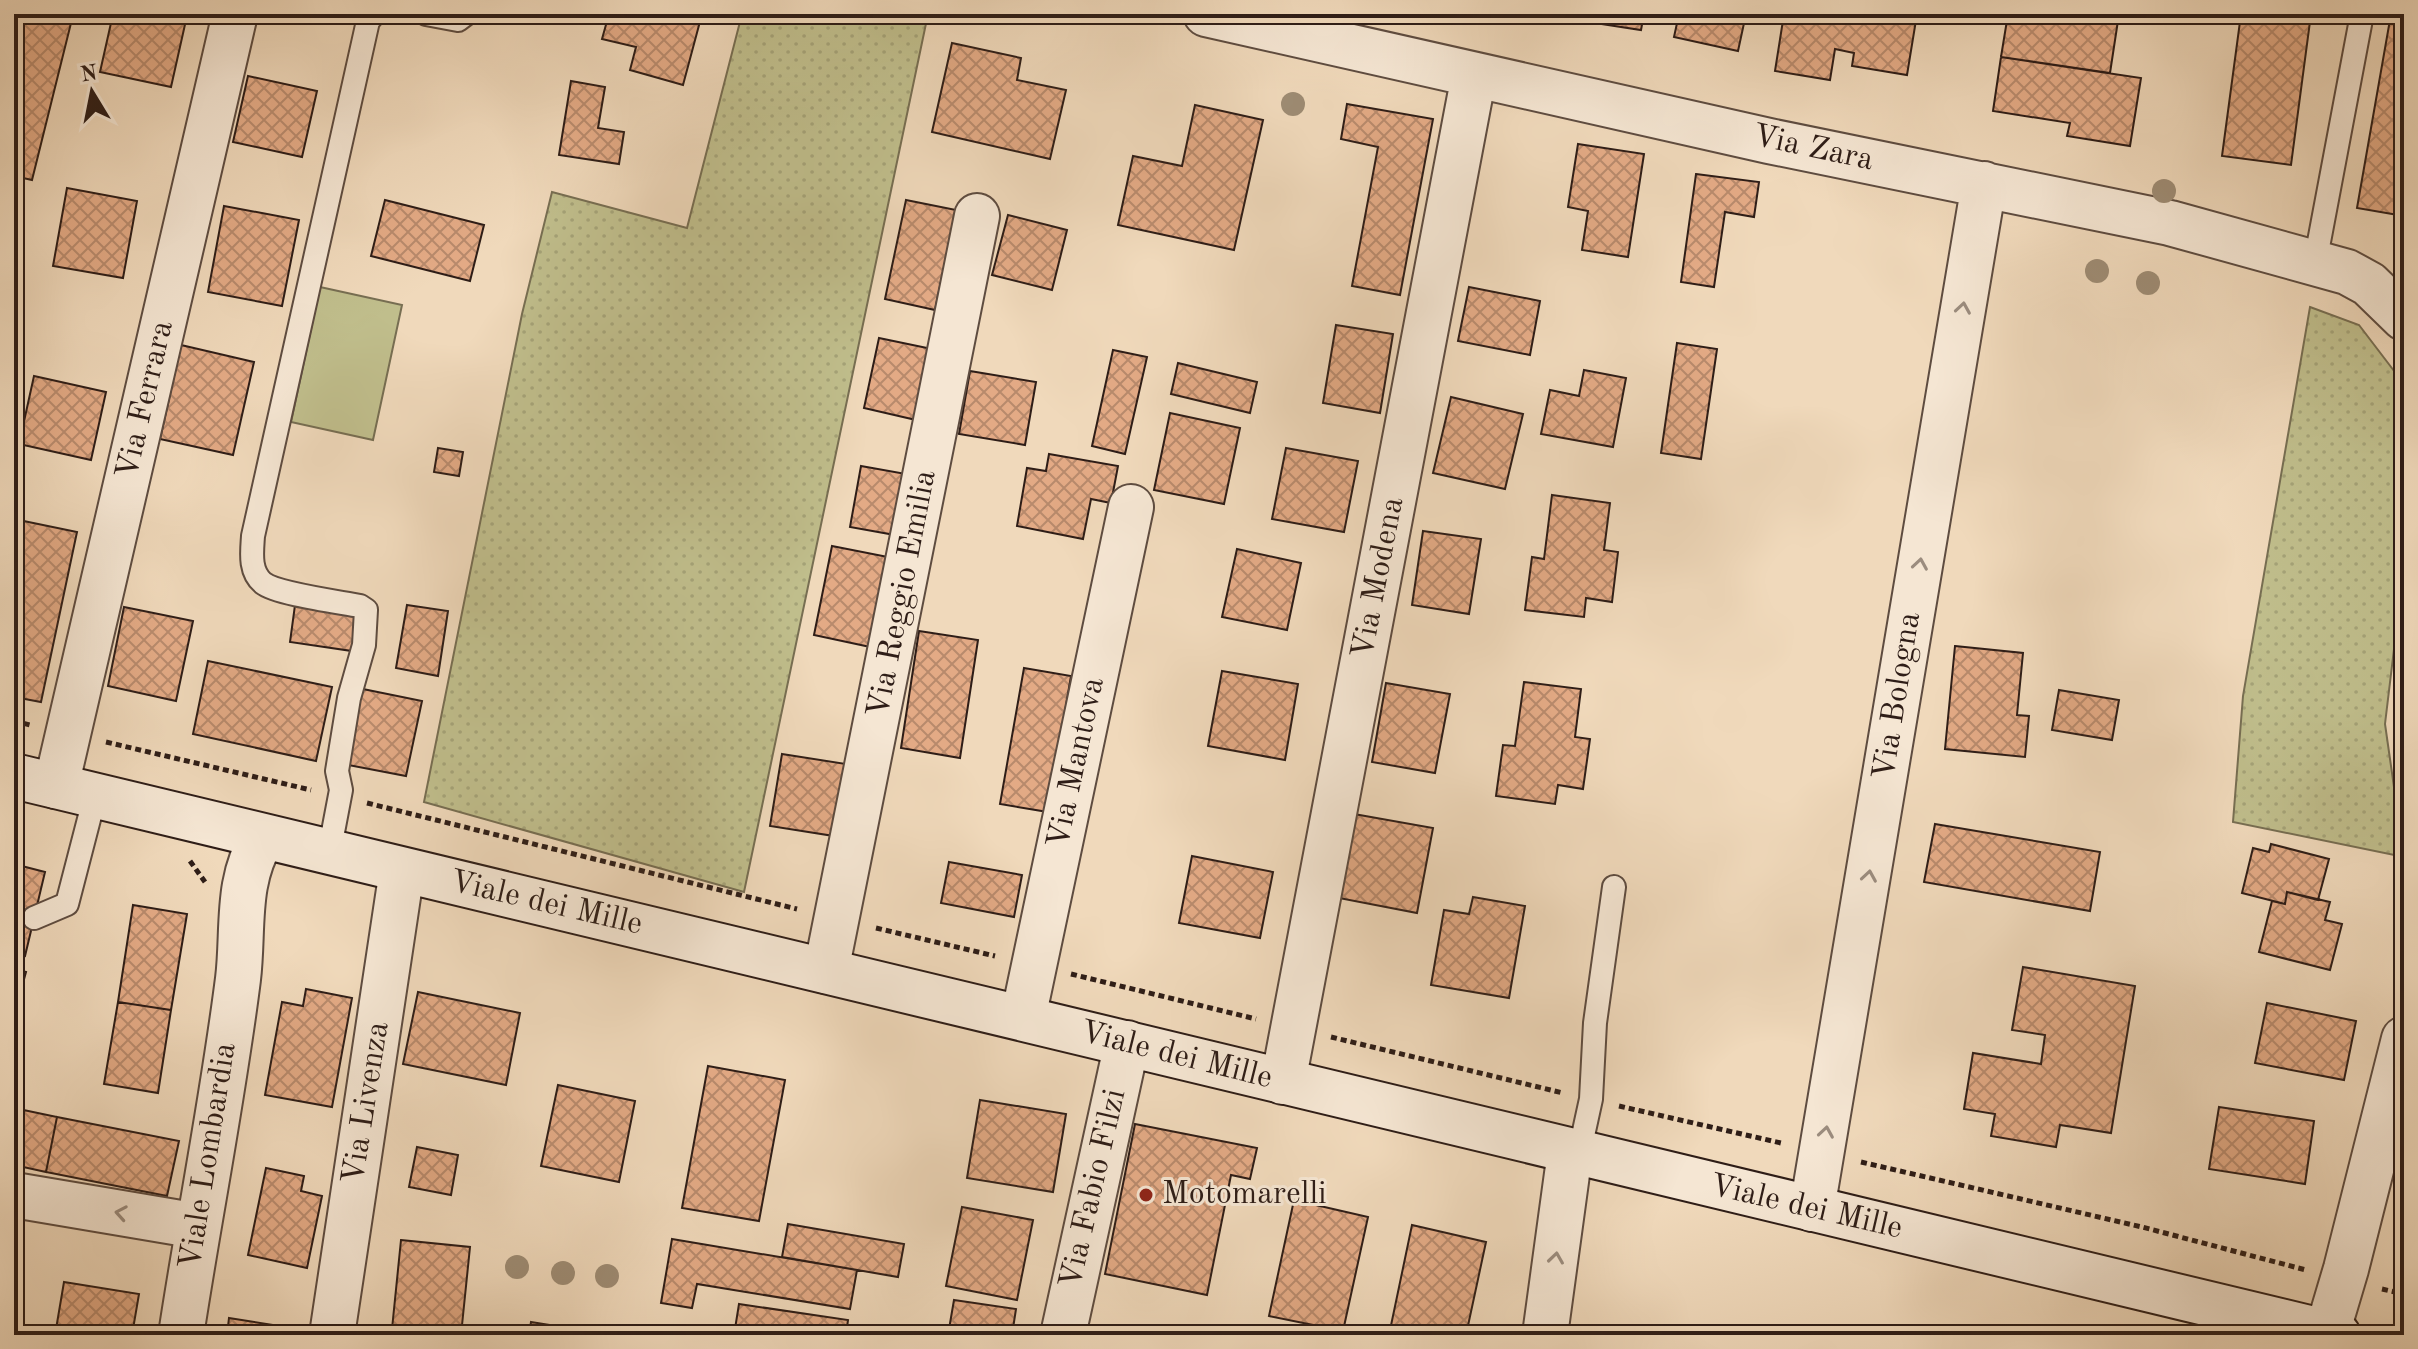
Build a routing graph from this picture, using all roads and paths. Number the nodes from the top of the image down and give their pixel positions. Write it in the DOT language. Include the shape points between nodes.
graph roads {
  1 [pos="235,14"];
  2 [pos="374,14"];
  3 [pos="426,14"];
  4 [pos="466,14"];
  5 [pos="1206,14"];
  6 [pos="2362,14"];
  7 [pos="1474,75"];
  8 [pos="1984,184"];
  9 [pos="977,216"];
  10 [pos="2315,263"];
  11 [pos="2404,318"];
  12 [pos="1131,507"];
  13 [pos="14,721"];
  14 [pos="67,733"];
  15 [pos="14,776"];
  16 [pos="75,791"];
  17 [pos="340,796"];
  18 [pos="263,837"];
  19 [pos="180,853"];
  20 [pos="329,853"];
  21 [pos="402,870"];
  22 [pos="206,883"];
  23 [pos="1614,887"];
  24 [pos="34,918"];
  25 [pos="838,919"];
  26 [pos="1035,965"];
  27 [pos="826,971"];
  28 [pos="1023,1018"];
  29 [pos="1294,1028"];
  30 [pos="2404,1039"];
  31 [pos="1127,1043"];
  32 [pos="1283,1082"];
  33 [pos="1591,1099"];
  34 [pos="1574,1153"];
  35 [pos="1823,1153"];
  36 [pos="14,1195"];
  37 [pos="1812,1209"];
  38 [pos="198,1226"];
  39 [pos="2343,1279"];
  40 [pos="2404,1294"];
  41 [pos="2332,1334"];
  42 [pos="181,1335"];
  43 [pos="332,1335"];
  44 [pos="1063,1335"];
  45 [pos="1545,1335"];
  1 -- 14 [label="street, Via Ferrara"];
  2 -- 17 [label="lane" via="368,21 251,559 257,576 272,588 366,610 364,645 337,771"];
  3 -- 4 [label="lane" via="458,20"];
  5 -- 7 [label="street, Via Zara"];
  6 -- 10 [label="lane"];
  7 -- 8 [label="street, Via Zara"];
  7 -- 29 [label="street, Via Modena"];
  8 -- 10 [label="street, Via Zara" via="2170,223"];
  35 -- 8 [label="street, Via Bologna, one-way"];
  9 -- 25 [label="street, Via Reggio Emilia"];
  10 -- 11 [label="street, Via Zara" via="2369,284"];
  12 -- 26 [label="street, Via Mantova"];
  13 -- 14 [label="path"];
  14 -- 16 [label="street, Via Ferrara"];
  14 -- 17 [label="path"];
  15 -- 16 [label="street, Viale dei Mille"];
  16 -- 18 [label="street, Viale dei Mille"];
  16 -- 24 [label="lane" via="67,904"];
  17 -- 20 [label="lane"];
  17 -- 25 [label="path"];
  18 -- 20 [label="street, Viale dei Mille"];
  18 -- 38 [label="street, Viale Lombardia" via="243,889 238,977"];
  19 -- 22 [label="path"];
  20 -- 21 [label="street, Viale dei Mille"];
  21 -- 27 [label="street, Viale dei Mille"];
  21 -- 43 [label="street, Via Livenza"];
  23 -- 33 [label="lane" via="1595,1023"];
  25 -- 26 [label="path"];
  25 -- 27 [label="street, Via Reggio Emilia"];
  26 -- 28 [label="street, Via Mantova"];
  26 -- 29 [label="path"];
  27 -- 28 [label="street, Viale dei Mille"];
  28 -- 31 [label="street, Viale dei Mille"];
  29 -- 32 [label="street, Via Modena"];
  29 -- 33 [label="path"];
  30 -- 39 [label="street"];
  31 -- 32 [label="street, Viale dei Mille"];
  31 -- 44 [label="street, Via Fabio Filzi"];
  32 -- 34 [label="street, Viale dei Mille"];
  33 -- 34 [label="lane"];
  33 -- 35 [label="path"];
  34 -- 37 [label="street, Viale dei Mille"];
  45 -- 34 [label="street, one-way"];
  35 -- 37 [label="street, Via Bologna"];
  35 -- 39 [label="path"];
  38 -- 36 [label="street, one-way"];
  37 -- 41 [label="street, Viale dei Mille"];
  38 -- 42 [label="street, Viale Lombardia"];
  39 -- 40 [label="path"];
  39 -- 41 [label="street"];
}
